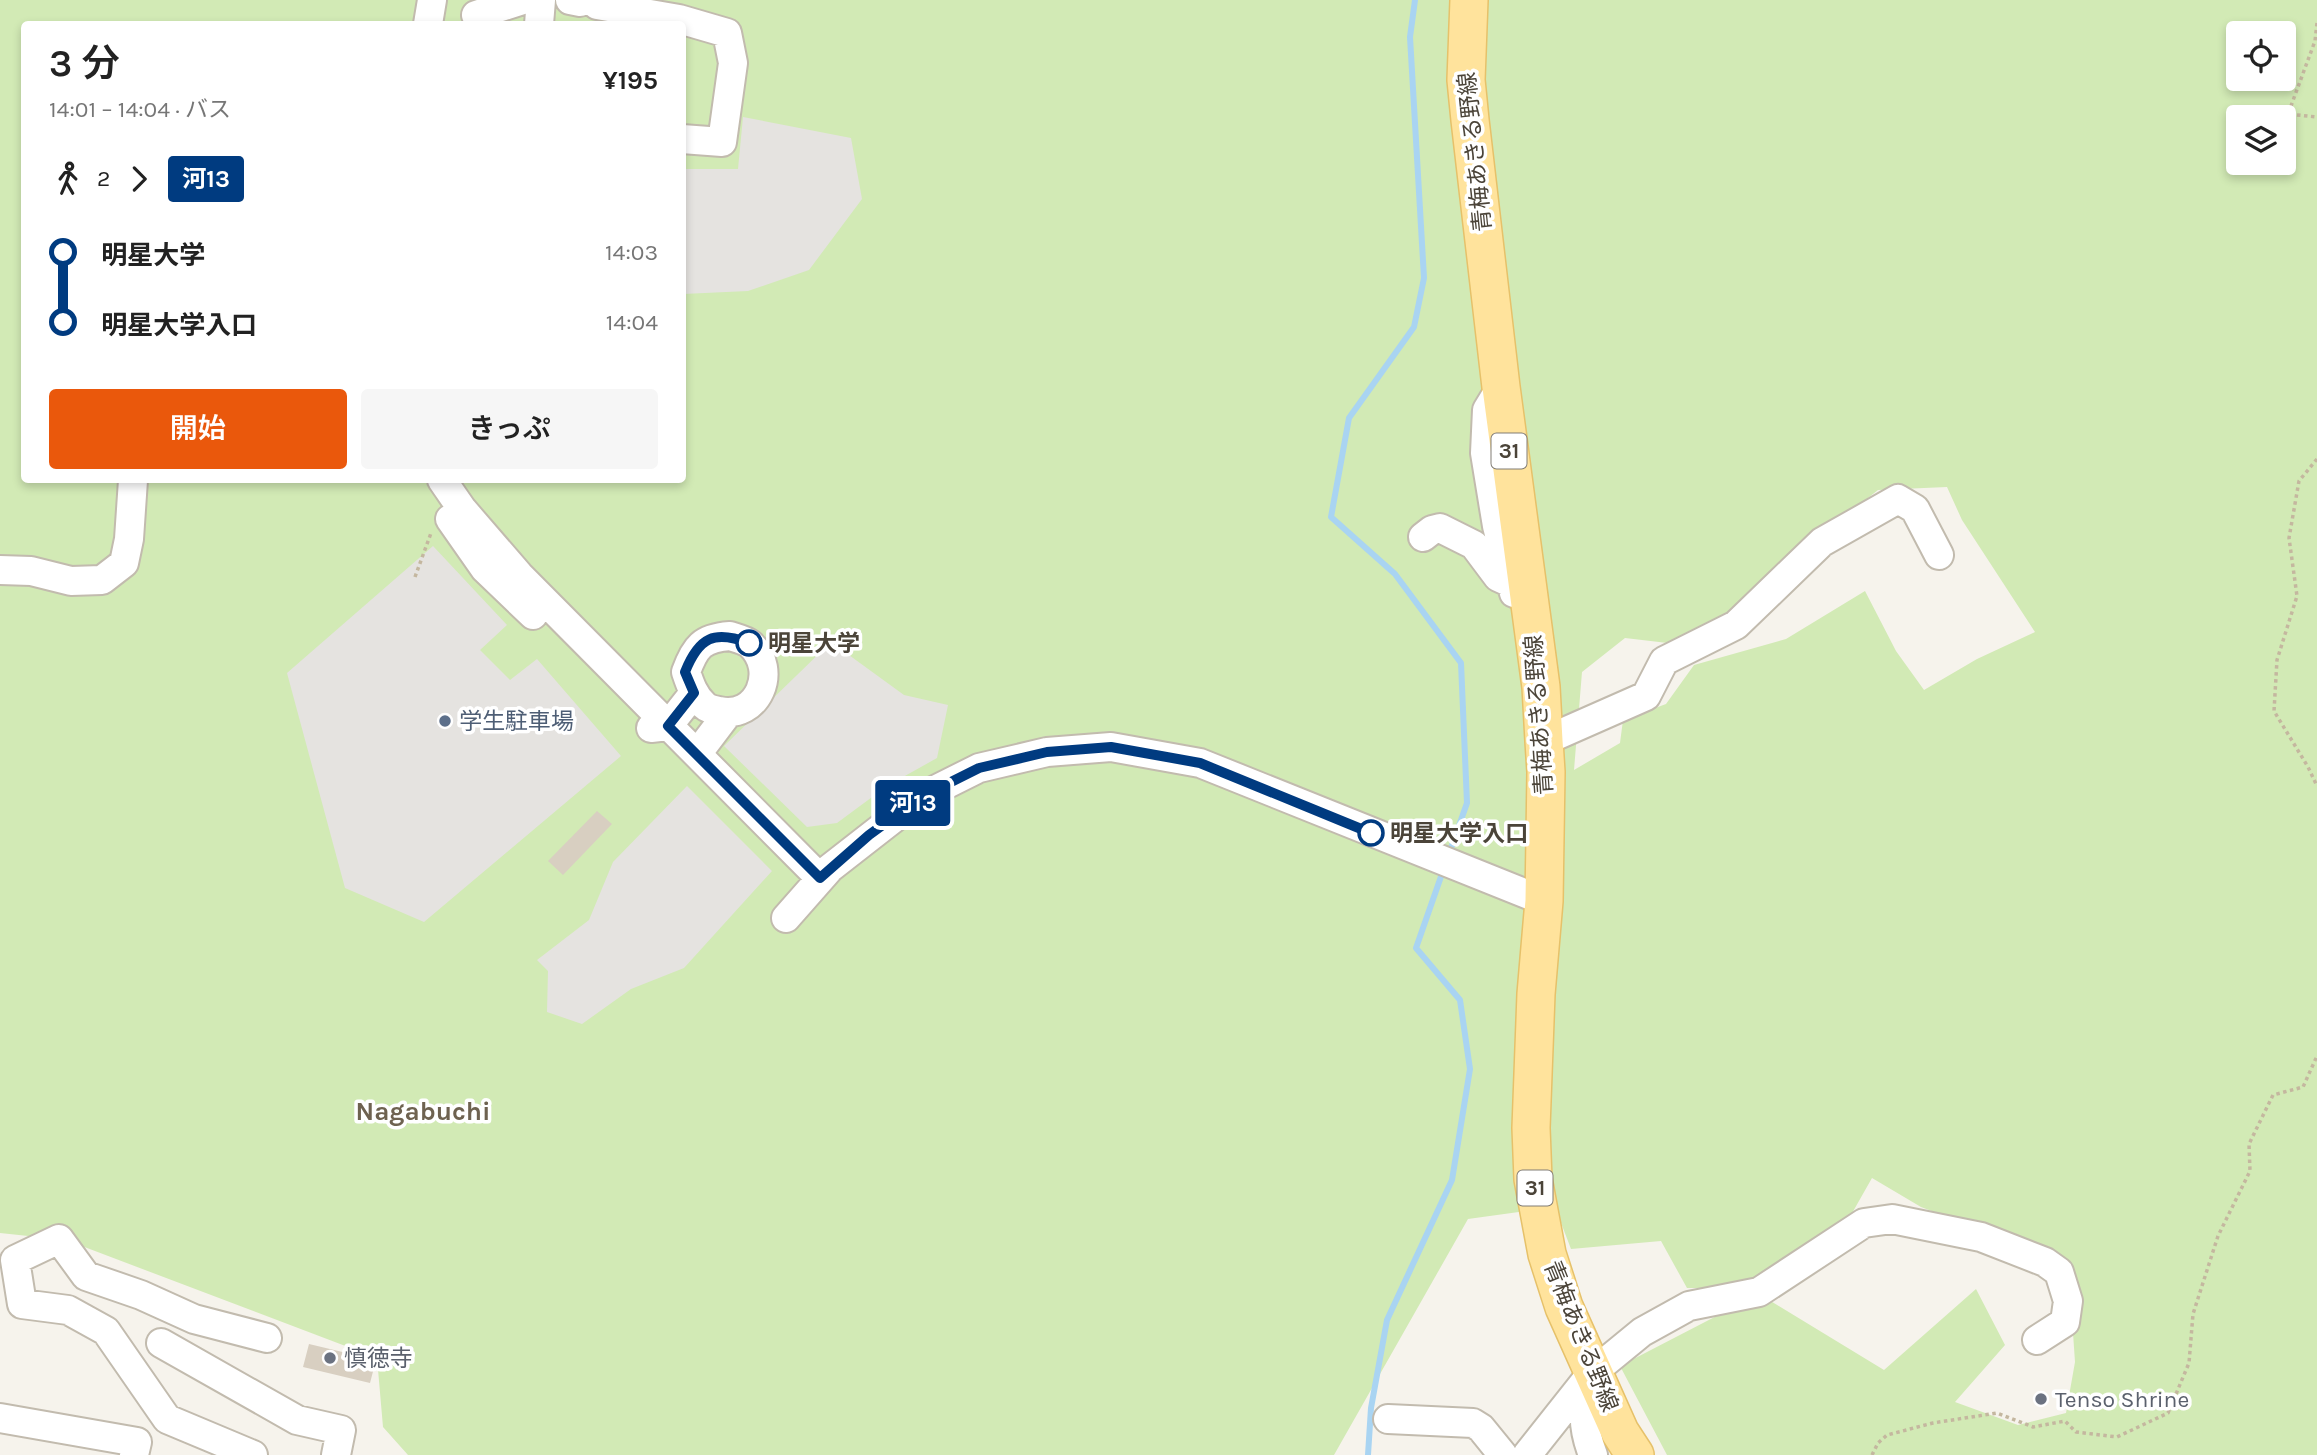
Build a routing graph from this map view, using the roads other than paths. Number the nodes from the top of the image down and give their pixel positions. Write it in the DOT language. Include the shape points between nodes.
graph roads {
  1 [pos="432,0"];
  2 [pos="449,0"];
  3 [pos="523,0"];
  4 [pos="541,0"];
  5 [pos="1469,0"];
  6 [pos="583,2"];
  7 [pos="627,5"];
  8 [pos="476,15"];
  9 [pos="428,21"];
  10 [pos="446,21"];
  11 [pos="539,21"];
  12 [pos="686,21"];
  13 [pos="686,21"];
  14 [pos="686,139"];
  15 [pos="1501,387"];
  16 [pos="133,483"];
  17 [pos="426,483"];
  18 [pos="444,483"];
  19 [pos="1423,537"];
  20 [pos="1938,555"];
  21 [pos="0,570"];
  22 [pos="1511,583"];
  23 [pos="1534,635"];
  24 [pos="694,693"];
  25 [pos="728,713"];
  26 [pos="668,726"];
  27 [pos="1544,741"];
  28 [pos="697,754"];
  29 [pos="820,878"];
  30 [pos="1544,901"];
  31 [pos="786,918"];
  32 [pos="267,1338"];
  33 [pos="2037,1340"];
  34 [pos="162,1343"];
  35 [pos="1592,1373"];
  36 [pos="0,1418"];
  37 [pos="1388,1419"];
  38 [pos="135,1449"];
  39 [pos="253,1455"];
  40 [pos="336,1455"];
  41 [pos="1503,1455"];
  42 [pos="1527,1455"];
  43 [pos="1593,1455"];
  44 [pos="1635,1455"];
  1 -- 9 [label="street"];
  2 -- 10 [label="street"];
  3 -- 8 [label="street"];
  4 -- 11 [label="street"];
  5 -- 15 [label="main road, 青梅あきる野線 / 31" via="1466,80"];
  6 -- 7 [label="street"];
  7 -- 12 [label="street"];
  13 -- 14 [label="street" via="727,33 733,63 722,142"];
  15 -- 22 [label="street" via="1487,410 1485,453"];
  15 -- 23 [label="main road, 青梅あきる野線 / 31"];
  16 -- 21 [label="street" via="124,563 102,580 71,581 31,571"];
  17 -- 26 [label="street" via="485,569 651,729"];
  18 -- 26 [label="street" via="519,575"];
  19 -- 22 [label="street" via="1440,528 1474,545 1499,578"];
  20 -- 27 [label="street" via="1915,509 1898,499 1822,542 1736,625 1664,661 1646,696"];
  22 -- 23 [label="street" via="1522,625"];
  23 -- 27 [label="main road, 青梅あきる野線 / 31"];
  24 -- 25 [label="street" via="706,708"];
  24 -- 25 [label="street" via="685,672 693,652 710,637 730,636 749,643 764,663 765,681 746,709"];
  24 -- 26 [label="street"];
  25 -- 28 [label="street"];
  26 -- 28 [label="street"];
  27 -- 30 [label="main road, 青梅あきる野線 / 31"];
  28 -- 29 [label="street"];
  29 -- 30 [label="street" via="921,797 979,768 1047,752 1111,747 1200,763"];
  29 -- 31 [label="street"];
  30 -- 35 [label="main road, 青梅あきる野線 / 31" via="1536,994 1533,1179 1547,1254"];
  32 -- 39 [label="street" via="194,1320 86,1276 59,1239 15,1260 22,1304 68,1310 106,1331 167,1419"];
  33 -- 35 [label="street" via="2065,1322 2068,1301 2059,1272 1981,1237 1892,1219 1864,1223 1759,1292 1689,1306 1642,1332"];
  34 -- 40 [label="street" via="297,1420 341,1430"];
  35 -- 42 [label="street"];
  35 -- 43 [label="street" via="1583,1415"];
  35 -- 44 [label="main road, 青梅あきる野線 / 31"];
  36 -- 38 [label="street"];
  37 -- 41 [label="street" via="1473,1423"];
}
